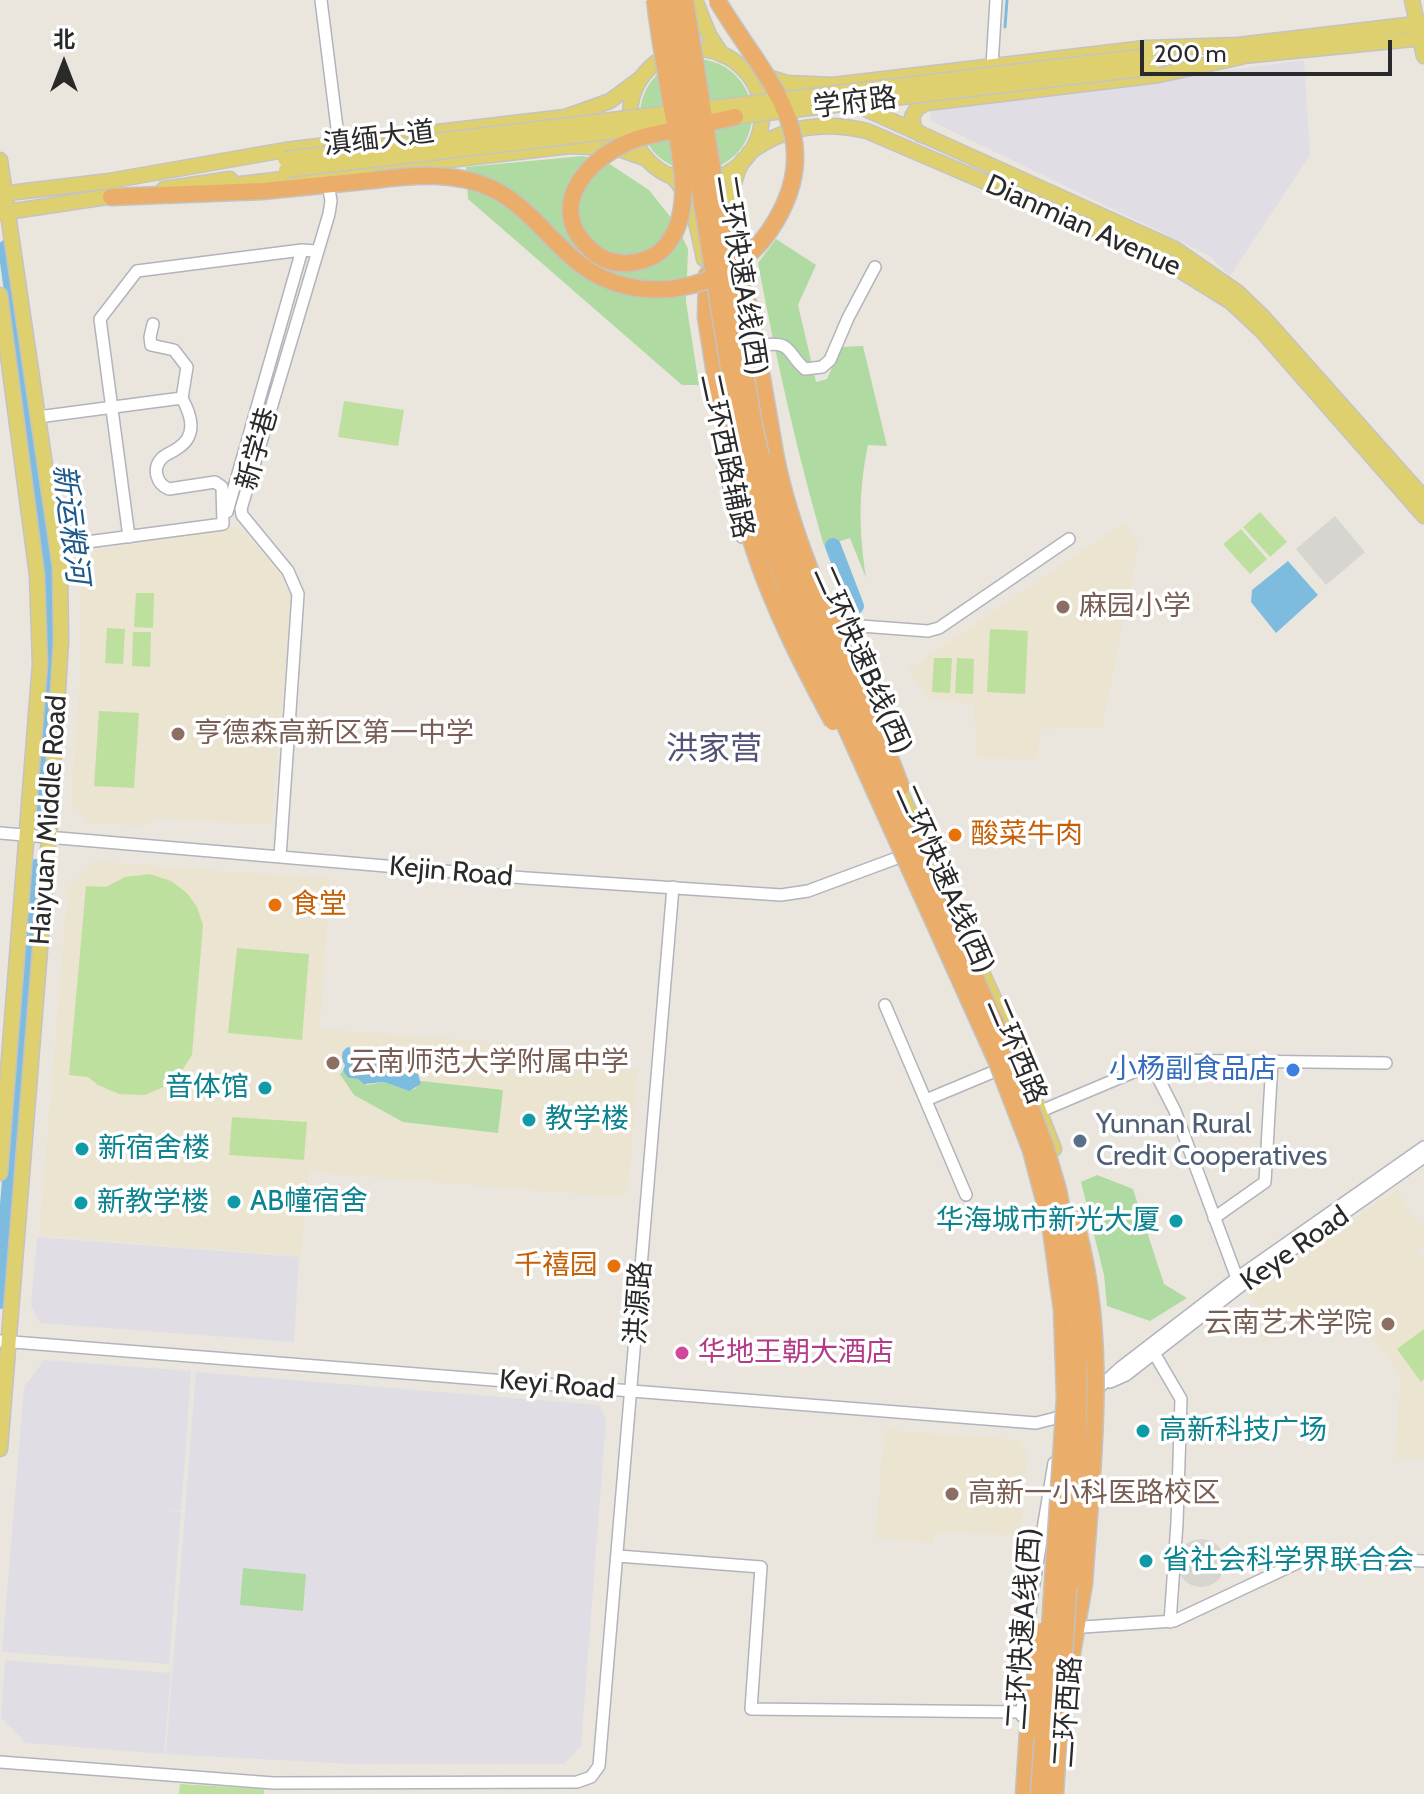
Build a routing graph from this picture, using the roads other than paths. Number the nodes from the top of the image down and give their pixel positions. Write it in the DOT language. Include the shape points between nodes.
graph roads {
  1 [pos="321,0"];
  2 [pos="657,0"];
  3 [pos="669,0"];
  4 [pos="685,0"];
  5 [pos="695,0"];
  6 [pos="717,0"];
  7 [pos="996,0"];
  8 [pos="1412,0"];
  9 [pos="1422,31"];
  10 [pos="1240,51"];
  11 [pos="723,55"];
  12 [pos="1424,56"];
  13 [pos="1148,62"];
  14 [pos="653,64"];
  15 [pos="992,66"];
  16 [pos="744,70"];
  17 [pos="942,72"];
  18 [pos="641,78"];
  19 [pos="794,84"];
  20 [pos="946,101"];
  21 [pos="572,115"];
  22 [pos="735,117"];
  23 [pos="922,135"];
  24 [pos="339,144"];
  25 [pos="578,145"];
  26 [pos="746,156"];
  27 [pos="647,159"];
  28 [pos="0,160"];
  29 [pos="286,165"];
  30 [pos="671,175"];
  31 [pos="328,180"];
  32 [pos="110,189"];
  33 [pos="2,194"];
  34 [pos="4,212"];
  35 [pos="302,250"];
  36 [pos="316,251"];
  37 [pos="875,267"];
  38 [pos="736,269"];
  39 [pos="707,275"];
  40 [pos="0,295"];
  41 [pos="153,324"];
  42 [pos="764,345"];
  43 [pos="6,392"];
  44 [pos="182,398"];
  45 [pos="112,408"];
  46 [pos="38,417"];
  47 [pos="1424,498"];
  48 [pos="241,509"];
  49 [pos="225,513"];
  50 [pos="1424,516"];
  51 [pos="129,537"];
  52 [pos="1069,539"];
  53 [pos="57,546"];
  54 [pos="834,630"];
  55 [pos="0,833"];
  56 [pos="26,836"];
  57 [pos="49,837"];
  58 [pos="898,850"];
  59 [pos="280,857"];
  60 [pos="930,876"];
  61 [pos="673,887"];
  62 [pos="885,1005"];
  63 [pos="1272,1062"];
  64 [pos="1386,1063"];
  65 [pos="1151,1064"];
  66 [pos="993,1072"];
  67 [pos="3,1089"];
  68 [pos="926,1100"];
  69 [pos="1041,1111"];
  70 [pos="1040,1131"];
  71 [pos="1424,1147"];
  72 [pos="1424,1157"];
  73 [pos="0,1173"];
  74 [pos="966,1195"];
  75 [pos="1214,1218"];
  76 [pos="1237,1278"];
  77 [pos="1085,1308"];
  78 [pos="4,1341"];
  79 [pos="1154,1353"];
  80 [pos="1102,1386"];
  81 [pos="632,1391"];
  82 [pos="1087,1399"];
  83 [pos="1056,1418"];
  84 [pos="0,1449"];
  85 [pos="1054,1463"];
  86 [pos="1057,1535"];
  87 [pos="618,1556"];
  88 [pos="1424,1561"];
  89 [pos="1170,1622"];
  90 [pos="1083,1627"];
  91 [pos="1071,1659"];
  92 [pos="1022,1712"];
  93 [pos="0,1762"];
  94 [pos="1017,1794"];
  95 [pos="1024,1794"];
  96 [pos="1032,1794"];
  97 [pos="1039,1794"];
  98 [pos="1055,1794"];
  99 [pos="1062,1794"];
  1 -- 24 [label="street"];
  2 -- 14 [label="main road" via="659,38"];
  2 -- 22 [label="highway, bridge" via="659,28 674,118 676,133 678,148 681,164 679,219 666,245 644,260 616,263 587,247 575,226 572,202 579,181 598,159 637,138 662,132 677,129"];
  3 -- 58 [label="highway, 二环快速A线(西), bridge" via="739,429 759,514 799,623"];
  4 -- 60 [label="highway, 二环快速B线(西), bridge" via="773,510 809,608"];
  5 -- 11 [label="main road"];
  6 -- 31 [label="highway, bridge" via="781,96 795,152 788,194 772,227 751,253 718,277 669,289 616,283 584,267 518,205 472,181 442,176"];
  7 -- 15 [label="street"];
  8 -- 9 [label="main road"];
  9 -- 10 [label="main road, 学府路"];
  9 -- 12 [label="main road"];
  10 -- 13 [label="main road, 学府路"];
  10 -- 15 [label="main road, 学府路" via="1164,46"];
  10 -- 20 [label="main road" via="1159,75"];
  11 -- 14 [label="main road" via="687,50"];
  11 -- 16 [label="main road"];
  13 -- 22 [label="main road, 学府路, bridge"];
  13 -- 29 [label="main road, 学府路, bridge"];
  14 -- 18 [label="main road"];
  15 -- 17 [label="main road, 学府路"];
  16 -- 19 [label="main road, 学府路"];
  16 -- 26 [label="main road" via="761,108 758,135"];
  17 -- 19 [label="main road, 学府路" via="833,85"];
  17 -- 20 [label="main road" via="934,86"];
  18 -- 21 [label="main road, 滇缅大道" via="610,101"];
  18 -- 27 [label="main road" via="630,124"];
  19 -- 23 [label="main road, Dianmian Avenue"];
  20 -- 23 [label="main road" via="915,110 912,123"];
  21 -- 24 [label="main road, 滇缅大道"];
  21 -- 25 [label="main road" via="583,117 589,127 587,139"];
  22 -- 29 [label="main road, 学府路, bridge"];
  23 -- 47 [label="main road, Dianmian Avenue" via="1153,239 1207,270 1263,317"];
  24 -- 32 [label="main road, 滇缅大道" via="285,150"];
  25 -- 27 [label="main road, 滇缅大道" via="616,148"];
  25 -- 31 [label="main road, 滇缅大道"];
  26 -- 30 [label="main road" via="728,172 709,179"];
  26 -- 38 [label="main road, 二环西路" via="732,198"];
  26 -- 50 [label="main road, Dianmian Avenue" via="777,136 804,128 867,131 1155,255 1231,302 1261,330"];
  27 -- 30 [label="main road"];
  28 -- 33 [label="main road, Haiyuan Middle Road"];
  29 -- 32 [label="main road, 滇缅大道"];
  30 -- 39 [label="main road, 二环西路" via="692,211"];
  31 -- 32 [label="highway" via="239,193"];
  31 -- 36 [label="street, 新学巷" via="329,214"];
  32 -- 33 [label="main road, 滇缅大道"];
  32 -- 34 [label="main road, 滇缅大道"];
  33 -- 34 [label="main road, Haiyuan Middle Road"];
  34 -- 46 [label="main road, Haiyuan Middle Road"];
  35 -- 36 [label="street"];
  35 -- 45 [label="street" via="137,271 100,319"];
  35 -- 49 [label="street"];
  36 -- 48 [label="street, 新学巷"];
  37 -- 42 [label="street" via="834,353 822,367 805,369 791,349"];
  38 -- 39 [label="main road" via="719,261 709,266"];
  38 -- 42 [label="street, 二环西路辅路" via="753,294"];
  38 -- 54 [label="main road, 二环西路" via="777,494 794,550"];
  38 -- 60 [label="highway, bridge" via="750,309 788,506 879,729"];
  39 -- 58 [label="main road, 二环西路" via="747,502 768,568"];
  39 -- 58 [label="highway, bridge" via="706,317 740,504 771,594"];
  40 -- 43 [label="main road, Haiyuan Middle Road"];
  41 -- 44 [label="street" via="151,345 174,350 187,367"];
  42 -- 54 [label="street, 二环西路辅路" via="795,504"];
  43 -- 56 [label="main road, Haiyuan Middle Road" via="40,616"];
  44 -- 45 [label="street"];
  44 -- 49 [label="street" via="192,417 189,435 182,446 162,457 157,478 169,489 215,482 222,487"];
  45 -- 46 [label="street"];
  45 -- 51 [label="street"];
  46 -- 53 [label="main road, Haiyuan Middle Road"];
  48 -- 49 [label="street"];
  48 -- 59 [label="street, 新学巷" via="288,571 298,594"];
  49 -- 51 [label="street" via="223,524"];
  51 -- 53 [label="street"];
  52 -- 54 [label="street" via="939,628"];
  53 -- 57 [label="main road, Haiyuan Middle Road" via="61,641"];
  54 -- 69 [label="main road, 二环西路" via="859,700"];
  55 -- 56 [label="street, Kejin Road"];
  56 -- 57 [label="street, Kejin Road"];
  56 -- 67 [label="main road, Haiyuan Middle Road"];
  57 -- 59 [label="street, Kejin Road"];
  57 -- 78 [label="main road, Haiyuan Middle Road"];
  58 -- 61 [label="street, Kejin Road" via="797,894"];
  58 -- 66 [label="main road, 二环西路"];
  58 -- 86 [label="highway, 二环快速A线(西), bridge" via="1009,1092 1047,1208 1064,1343"];
  59 -- 61 [label="street, Kejin Road"];
  60 -- 70 [label="highway, 二环快速B线(西), bridge"];
  61 -- 81 [label="street, 洪源路"];
  62 -- 68 [label="street"];
  63 -- 64 [label="street"];
  63 -- 65 [label="street"];
  63 -- 75 [label="street" via="1265,1182"];
  65 -- 69 [label="street"];
  65 -- 75 [label="street" via="1175,1111"];
  66 -- 68 [label="street"];
  66 -- 83 [label="main road, 二环西路" via="1028,1167 1048,1252 1056,1326"];
  67 -- 73 [label="main road, Haiyuan Middle Road"];
  68 -- 74 [label="street"];
  69 -- 77 [label="main road, 二环西路" via="1072,1218"];
  70 -- 91 [label="highway, bridge" via="1076,1222 1093,1308 1095,1399 1084,1584"];
  70 -- 98 [label="highway, 二环快速B线(西), bridge" via="1070,1248 1080,1360"];
  71 -- 76 [label="street, Keye Road"];
  72 -- 79 [label="street, Keye Road"];
  75 -- 76 [label="street"];
  76 -- 80 [label="street, Keye Road"];
  77 -- 80 [label="street" via="1099,1352"];
  77 -- 82 [label="main road, 二环西路"];
  78 -- 81 [label="street, Keyi Road"];
  78 -- 84 [label="main road, Haiyuan Middle Road"];
  79 -- 80 [label="street, Keye Road"];
  79 -- 89 [label="street" via="1181,1399"];
  80 -- 82 [label="street, Keyi Road"];
  80 -- 90 [label="street" via="1091,1585"];
  81 -- 83 [label="street, Keyi Road" via="1036,1423"];
  81 -- 87 [label="street, 洪源路"];
  82 -- 83 [label="street, Keyi Road"];
  82 -- 91 [label="main road, 二环西路"];
  83 -- 85 [label="main road, 二环西路"];
  85 -- 92 [label="street" via="1031,1601"];
  85 -- 96 [label="main road, 二环西路"];
  86 -- 95 [label="highway, bridge" via="1032,1687"];
  86 -- 97 [label="highway, 二环快速A线(西), bridge"];
  87 -- 92 [label="street" via="761,1567 751,1709"];
  87 -- 93 [label="street, 洪源路" via="599,1766 591,1777 577,1782 273,1783"];
  88 -- 89 [label="street" via="1312,1556"];
  89 -- 90 [label="street"];
  90 -- 91 [label="street"];
  91 -- 99 [label="main road, 二环西路"];
  92 -- 94 [label="street"];
}
